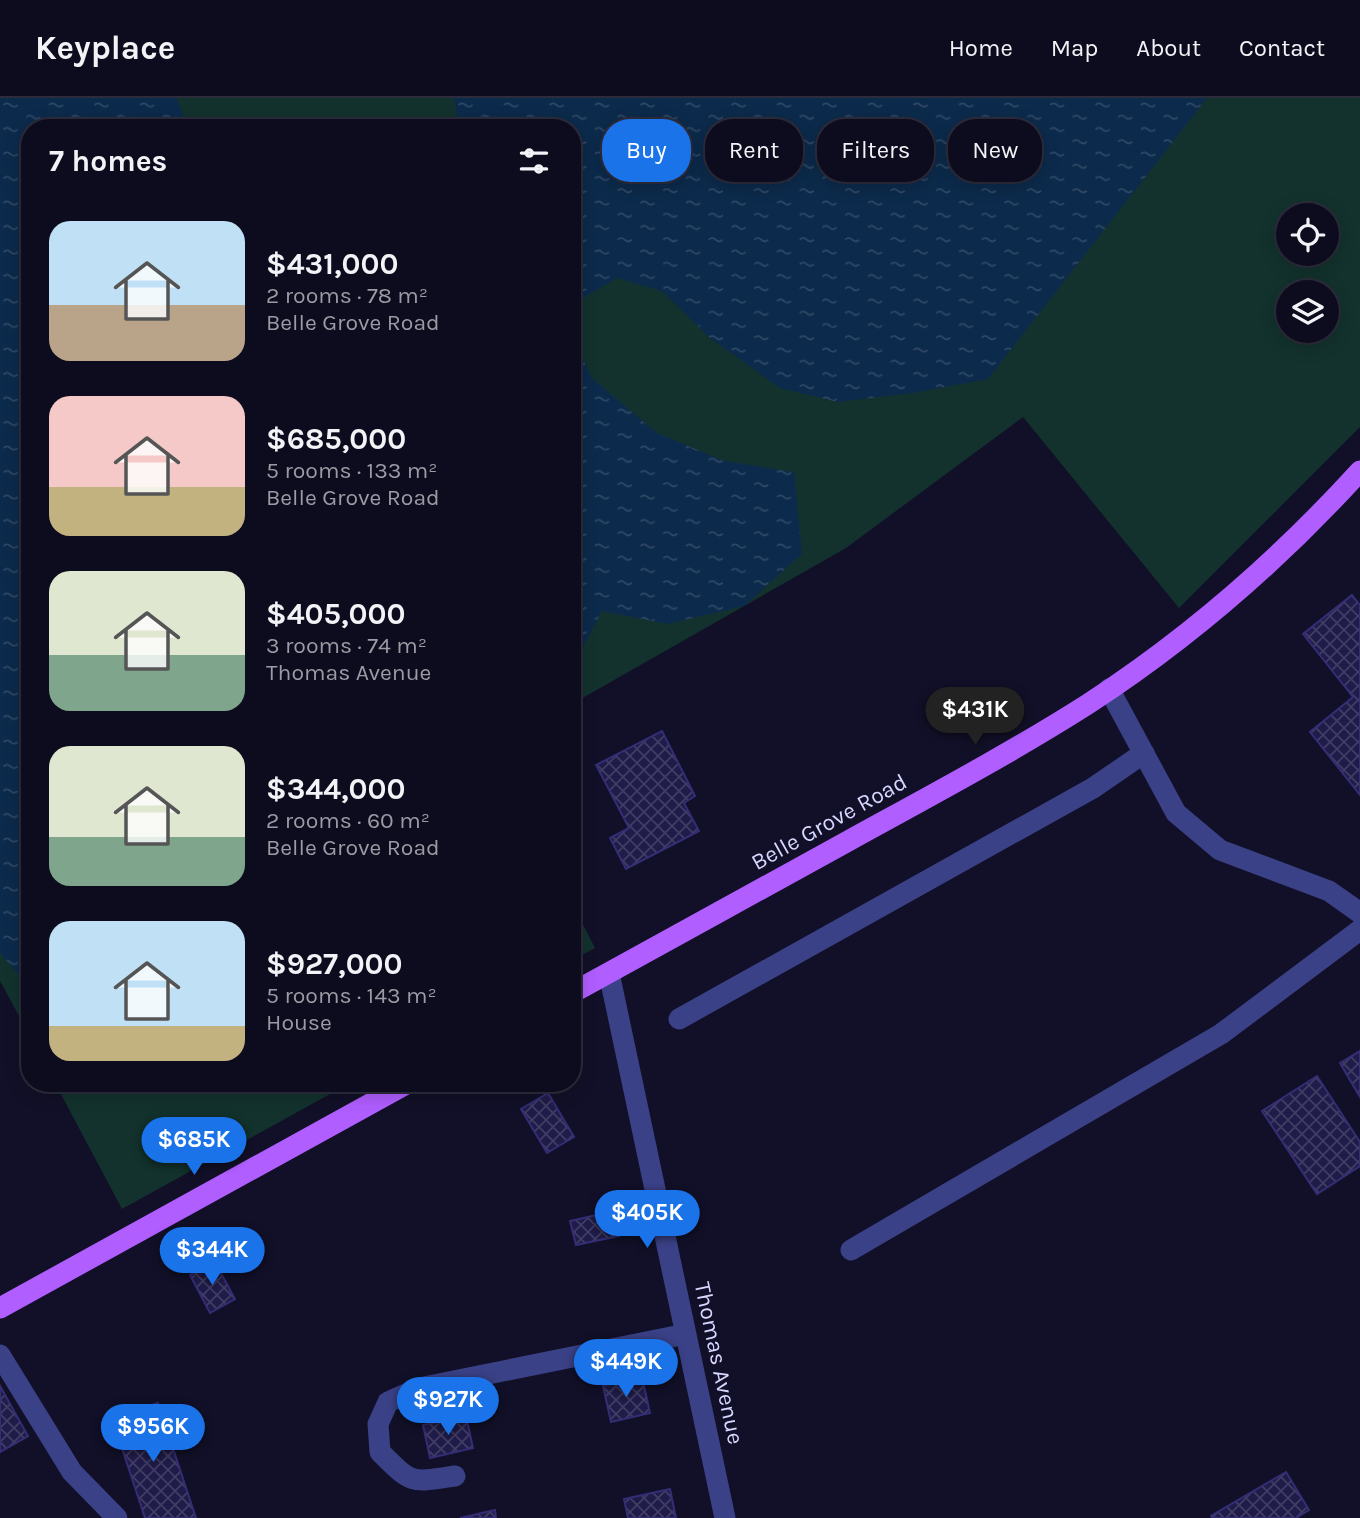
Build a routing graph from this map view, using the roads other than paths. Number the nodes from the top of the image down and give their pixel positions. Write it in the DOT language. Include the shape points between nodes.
graph roads {
  1 [pos="1360,471"];
  2 [pos="1109,689"];
  3 [pos="1144,753"];
  4 [pos="1360,913"];
  5 [pos="1360,930"];
  6 [pos="609,973"];
  7 [pos="581,988"];
  8 [pos="679,1020"];
  9 [pos="392,1092"];
  10 [pos="851,1250"];
  11 [pos="0,1308"];
  12 [pos="686,1334"];
  13 [pos="0,1355"];
  14 [pos="455,1476"];
  15 [pos="117,1518"];
  16 [pos="725,1518"];
  1 -- 2 [label="main road, Belle Grove Road" via="1256,574"];
  2 -- 3 [label="street"];
  2 -- 6 [label="main road, Belle Grove Road" via="966,777"];
  3 -- 4 [label="street" via="1176,813 1220,850 1329,891"];
  3 -- 8 [label="street" via="1093,788"];
  5 -- 10 [label="street" via="1222,1034"];
  6 -- 7 [label="main road, Belle Grove Road"];
  6 -- 12 [label="street, Thomas Avenue"];
  9 -- 11 [label="main road"];
  12 -- 14 [label="street" via="419,1388 388,1402 378,1424 380,1452 418,1482"];
  12 -- 16 [label="street, Thomas Avenue"];
  13 -- 15 [label="street" via="72,1472"];
}
